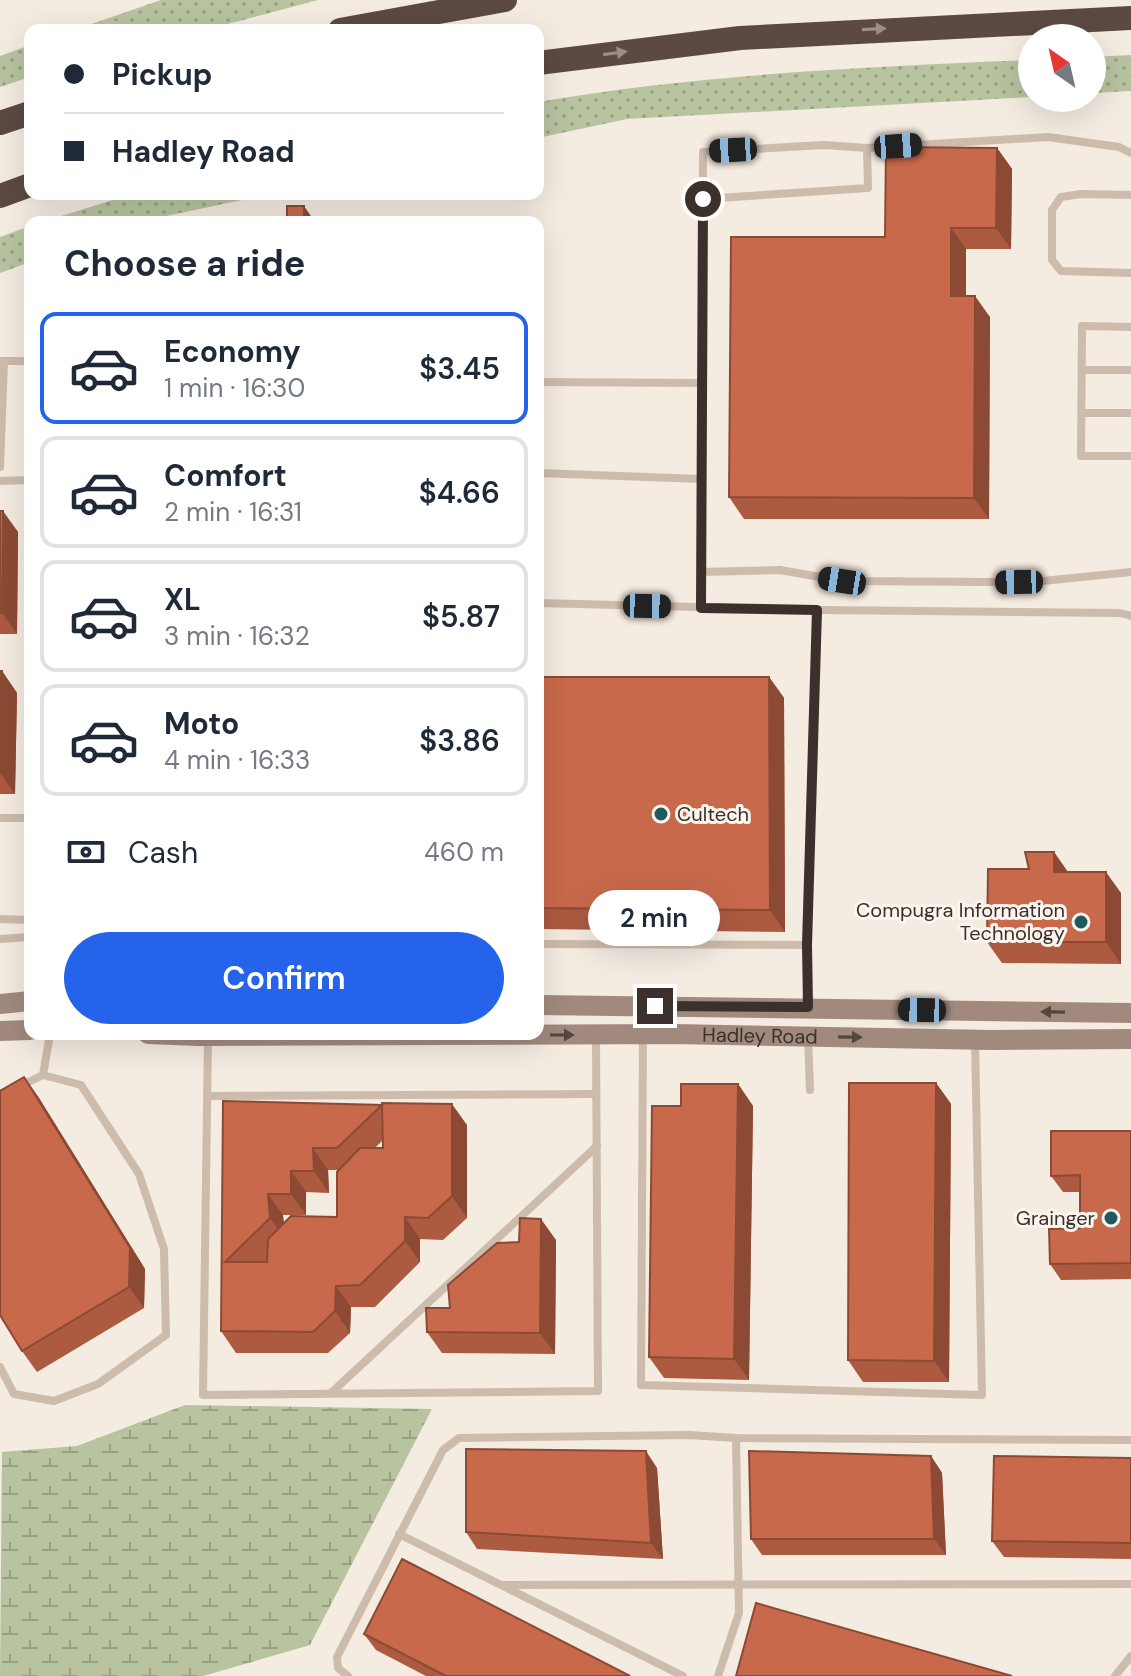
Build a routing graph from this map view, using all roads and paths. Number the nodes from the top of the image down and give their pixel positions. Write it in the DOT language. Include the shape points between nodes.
graph roads {
  1 [pos="505,0"];
  2 [pos="1131,18"];
  3 [pos="373,24"];
  4 [pos="544,62"];
  5 [pos="24,115"];
  6 [pos="0,123"];
  7 [pos="867,148"];
  8 [pos="1131,153"];
  9 [pos="24,187"];
  10 [pos="1131,195"];
  11 [pos="0,196"];
  12 [pos="703,199"];
  13 [pos="1131,273"];
  14 [pos="1131,327"];
  15 [pos="2,361"];
  16 [pos="24,361"];
  17 [pos="1082,370"];
  18 [pos="1131,370"];
  19 [pos="544,382"];
  20 [pos="700,383"];
  21 [pos="1082,413"];
  22 [pos="1131,413"];
  23 [pos="1131,456"];
  24 [pos="0,467"];
  25 [pos="544,473"];
  26 [pos="701,479"];
  27 [pos="24,480"];
  28 [pos="0,481"];
  29 [pos="701,572"];
  30 [pos="1131,572"];
  31 [pos="544,603"];
  32 [pos="701,608"];
  33 [pos="817,610"];
  34 [pos="1131,616"];
  35 [pos="0,818"];
  36 [pos="24,818"];
  37 [pos="0,919"];
  38 [pos="24,920"];
  39 [pos="24,937"];
  40 [pos="0,939"];
  41 [pos="544,944"];
  42 [pos="807,945"];
  43 [pos="24,1002"];
  44 [pos="0,1004"];
  45 [pos="544,1005"];
  46 [pos="808,1007"];
  47 [pos="1131,1013"];
  48 [pos="24,1030"];
  49 [pos="0,1031"];
  50 [pos="643,1034"];
  51 [pos="544,1035"];
  52 [pos="596,1035"];
  53 [pos="808,1037"];
  54 [pos="1131,1039"];
  55 [pos="49,1040"];
  56 [pos="208,1040"];
  57 [pos="975,1040"];
  58 [pos="43,1075"];
  59 [pos="810,1090"];
  60 [pos="596,1094"];
  61 [pos="0,1096"];
  62 [pos="207,1096"];
  63 [pos="597,1146"];
  64 [pos="0,1367"];
  65 [pos="331,1393"];
  66 [pos="736,1438"];
  67 [pos="1131,1440"];
  68 [pos="399,1534"];
  69 [pos="1131,1584"];
  70 [pos="504,1585"];
  71 [pos="738,1585"];
  72 [pos="1131,1656"];
  73 [pos="348,1676"];
  74 [pos="683,1676"];
  75 [pos="718,1676"];
  76 [pos="1115,1676"];
  1 -- 3 [label="highway"];
  4 -- 2 [label="highway, one-way" via="754,37"];
  5 -- 6 [label="highway"];
  7 -- 8 [label="lane" via="1048,137"];
  7 -- 12 [label="lane" via="868,188"];
  7 -- 12 [label="lane" via="824,145 703,152"];
  9 -- 11 [label="highway"];
  10 -- 13 [label="lane" via="1061,197 1052,210 1052,260 1061,271"];
  12 -- 20 [label="lane"];
  14 -- 17 [label="lane" via="1082,326"];
  15 -- 16 [label="lane"];
  15 -- 24 [label="lane"];
  17 -- 18 [label="lane"];
  17 -- 21 [label="lane"];
  19 -- 20 [label="lane"];
  20 -- 26 [label="lane"];
  21 -- 22 [label="lane"];
  21 -- 23 [label="lane" via="1081,456"];
  25 -- 26 [label="lane"];
  26 -- 29 [label="lane"];
  27 -- 28 [label="lane"];
  29 -- 30 [label="lane" via="780,570 842,581 994,582"];
  29 -- 32 [label="lane"];
  31 -- 32 [label="lane"];
  32 -- 33 [label="lane"];
  33 -- 34 [label="lane"];
  33 -- 42 [label="lane"];
  35 -- 36 [label="lane"];
  37 -- 38 [label="lane"];
  39 -- 40 [label="lane"];
  41 -- 42 [label="lane"];
  42 -- 46 [label="lane"];
  43 -- 44 [label="main road"];
  45 -- 46 [label="main road, Hadley Road"];
  47 -- 46 [label="main road, Hadley Road, one-way"];
  48 -- 49 [label="main road"];
  50 -- 52 [label="main road, Hadley Road"];
  50 -- 53 [label="main road, Hadley Road"];
  50 -- 57 [label="lane" via="641,1385 982,1395"];
  51 -- 52 [label="main road, Hadley Road, one-way"];
  52 -- 60 [label="lane"];
  53 -- 57 [label="main road, Hadley Road, one-way"];
  53 -- 59 [label="lane"];
  54 -- 57 [label="main road, Hadley Road"];
  55 -- 58 [label="lane"];
  56 -- 62 [label="lane"];
  58 -- 61 [label="lane"];
  58 -- 64 [label="lane" via="81,1085 139,1174 164,1249 166,1335 98,1384 54,1401 14,1394"];
  60 -- 62 [label="lane"];
  60 -- 63 [label="lane"];
  62 -- 65 [label="lane" via="203,1395"];
  63 -- 65 [label="lane"];
  63 -- 65 [label="lane" via="598,1391"];
  66 -- 67 [label="lane"];
  66 -- 68 [label="lane" via="459,1438 443,1450"];
  66 -- 71 [label="lane"];
  68 -- 70 [label="lane"];
  68 -- 73 [label="lane" via="337,1657 338,1668"];
  69 -- 71 [label="lane"];
  70 -- 71 [label="lane"];
  70 -- 74 [label="lane"];
  71 -- 75 [label="lane" via="739,1613"];
  72 -- 76 [label="lane"];
}
